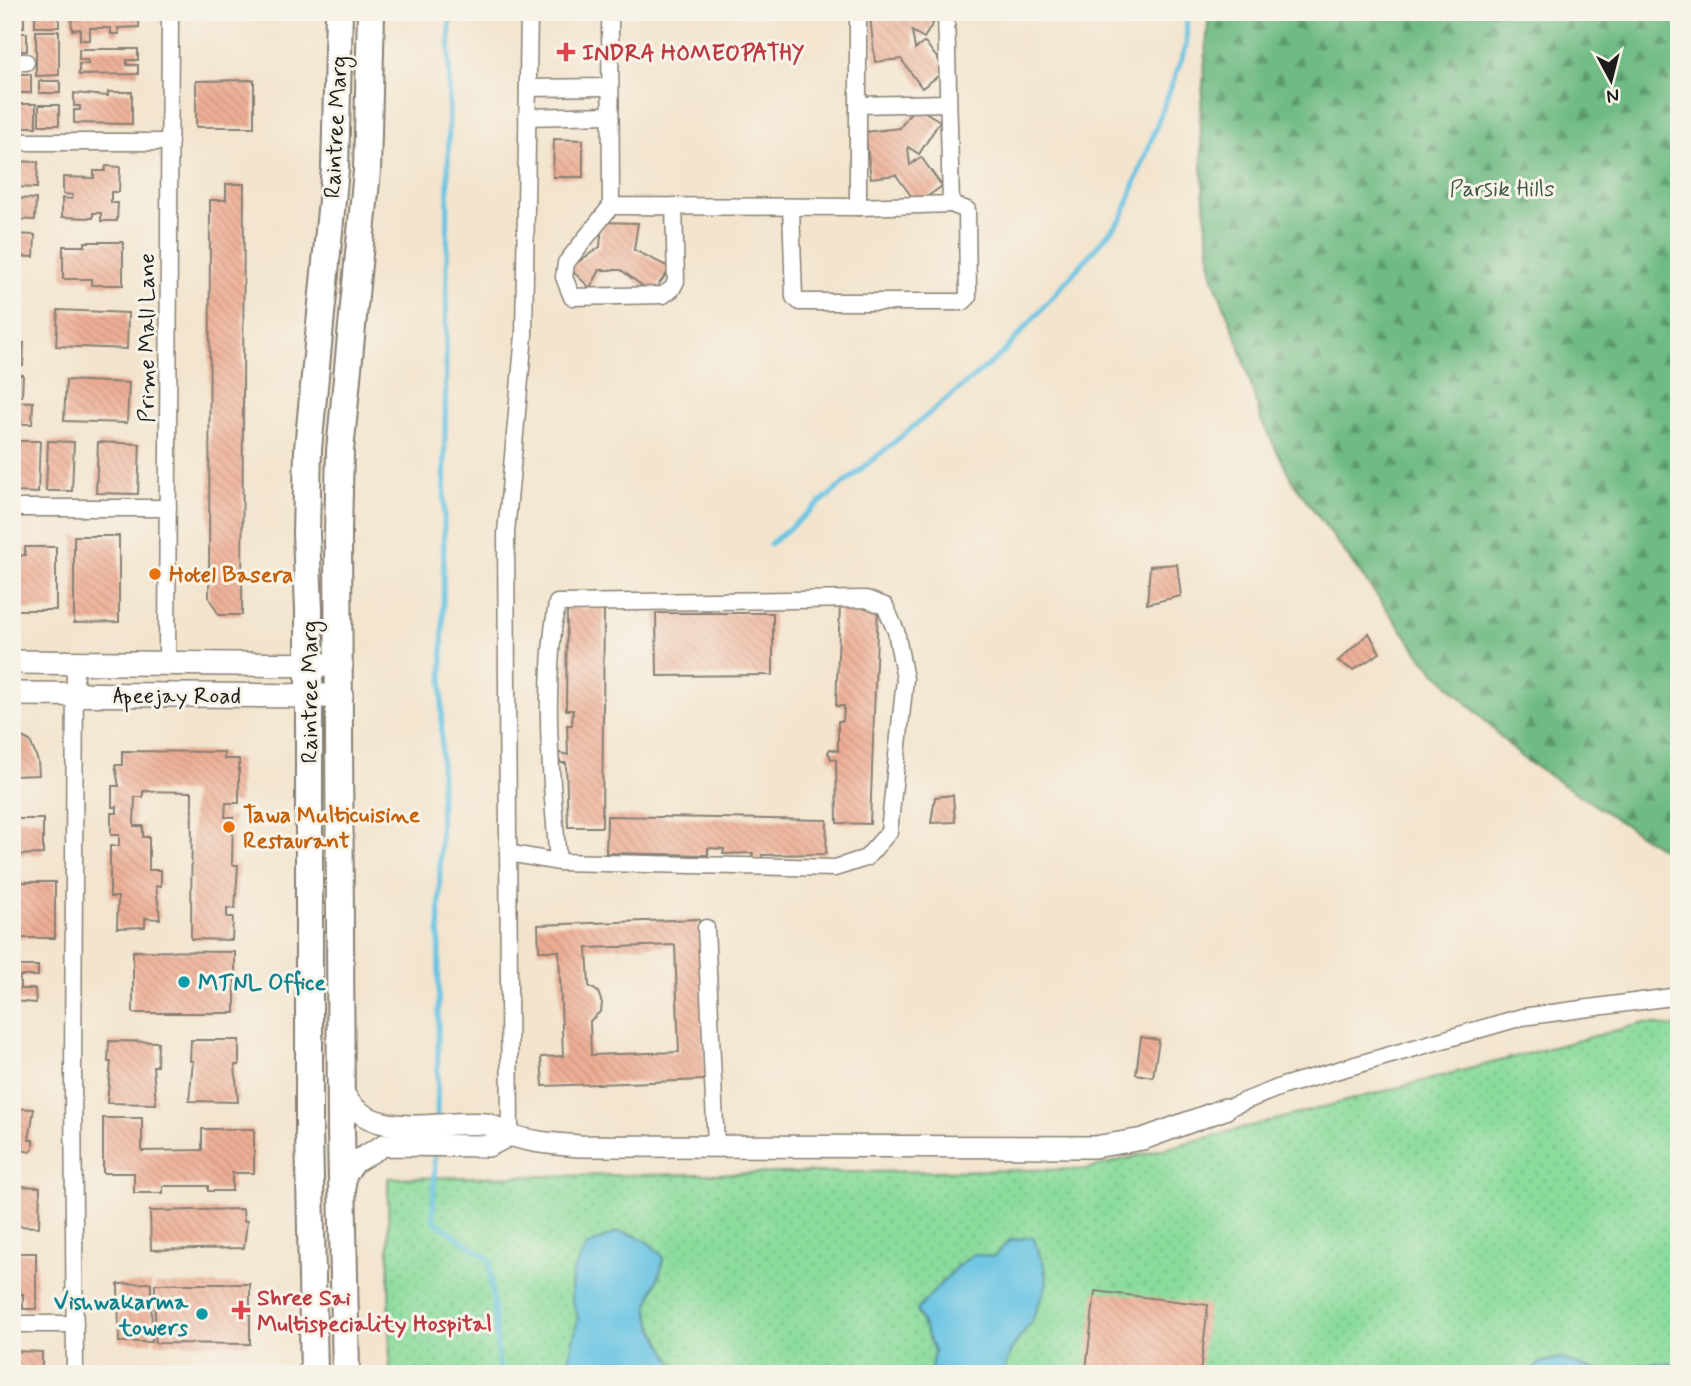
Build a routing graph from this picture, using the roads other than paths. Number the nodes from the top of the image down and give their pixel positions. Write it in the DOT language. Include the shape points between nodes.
graph roads {
  1 [pos="170,12"];
  2 [pos="339,12"];
  3 [pos="371,12"];
  4 [pos="529,12"];
  5 [pos="610,12"];
  6 [pos="858,12"];
  7 [pos="946,12"];
  8 [pos="608,87"];
  9 [pos="528,88"];
  10 [pos="947,103"];
  11 [pos="858,105"];
  12 [pos="609,115"];
  13 [pos="527,117"];
  14 [pos="12,142"];
  15 [pos="170,142"];
  16 [pos="951,204"];
  17 [pos="611,206"];
  18 [pos="674,206"];
  19 [pos="791,207"];
  20 [pos="858,207"];
  21 [pos="12,508"];
  22 [pos="168,508"];
  23 [pos="12,662"];
  24 [pos="75,663"];
  25 [pos="167,664"];
  26 [pos="309,664"];
  27 [pos="341,665"];
  28 [pos="12,694"];
  29 [pos="75,695"];
  30 [pos="309,696"];
  31 [pos="341,696"];
  32 [pos="508,853"];
  33 [pos="558,862"];
  34 [pos="706,928"];
  35 [pos="1679,996"];
  36 [pos="342,1090"];
  37 [pos="1225,1109"];
  38 [pos="414,1135"];
  39 [pos="510,1135"];
  40 [pos="716,1146"];
  41 [pos="344,1180"];
  42 [pos="12,1324"];
  43 [pos="75,1324"];
  44 [pos="75,1374"];
  45 [pos="314,1374"];
  46 [pos="346,1374"];
  1 -- 15 [label="street, Prime Mall Lane"];
  2 -- 26 [label="main road, Raintree Marg" via="335,169 308,449"];
  3 -- 27 [label="main road, Raintree Marg" via="367,171 340,450"];
  4 -- 9 [label="street"];
  5 -- 8 [label="street"];
  6 -- 11 [label="street"];
  7 -- 10 [label="street"];
  8 -- 9 [label="street"];
  8 -- 12 [label="street"];
  9 -- 13 [label="street"];
  10 -- 11 [label="street"];
  10 -- 16 [label="street"];
  11 -- 20 [label="street"];
  12 -- 13 [label="street"];
  12 -- 17 [label="street"];
  13 -- 32 [label="street" via="524,335 506,533"];
  14 -- 15 [label="street"];
  15 -- 22 [label="street, Prime Mall Lane"];
  16 -- 19 [label="street" via="967,210 968,297 963,302 800,302 794,297"];
  16 -- 20 [label="street"];
  17 -- 18 [label="street"];
  17 -- 18 [label="street" via="566,263 564,277 572,297 663,295 672,289 676,281"];
  18 -- 19 [label="street"];
  19 -- 20 [label="street"];
  21 -- 22 [label="street"];
  22 -- 25 [label="street, Prime Mall Lane"];
  23 -- 24 [label="main road, Apeejay Road"];
  24 -- 25 [label="main road, Apeejay Road"];
  24 -- 29 [label="street"];
  25 -- 26 [label="main road, Apeejay Road"];
  26 -- 27 [label="main road, Apeejay Road"];
  26 -- 30 [label="main road, Raintree Marg"];
  27 -- 31 [label="main road, Raintree Marg"];
  28 -- 29 [label="main road, Apeejay Road"];
  29 -- 30 [label="main road, Apeejay Road"];
  29 -- 43 [label="street"];
  30 -- 31 [label="main road, Apeejay Road"];
  30 -- 45 [label="main road, Raintree Marg"];
  31 -- 36 [label="main road, Raintree Marg"];
  32 -- 33 [label="street"];
  32 -- 39 [label="street"];
  33 -- 33 [label="street" via="835,868 866,858 889,832 905,679 896,631 885,606 866,599 557,603 550,646 550,762"];
  34 -- 40 [label="street"];
  35 -- 37 [label="street" via="1522,1017 1283,1086"];
  36 -- 38 [label="street" via="365,1118"];
  36 -- 41 [label="main road, Raintree Marg"];
  37 -- 40 [label="street" via="1143,1139 1094,1147"];
  38 -- 39 [label="street" via="452,1135 488,1124"];
  38 -- 41 [label="street" via="373,1149 355,1162"];
  39 -- 40 [label="street" via="580,1146"];
  41 -- 46 [label="main road, Raintree Marg"];
  42 -- 43 [label="street"];
  43 -- 44 [label="street"];
}
